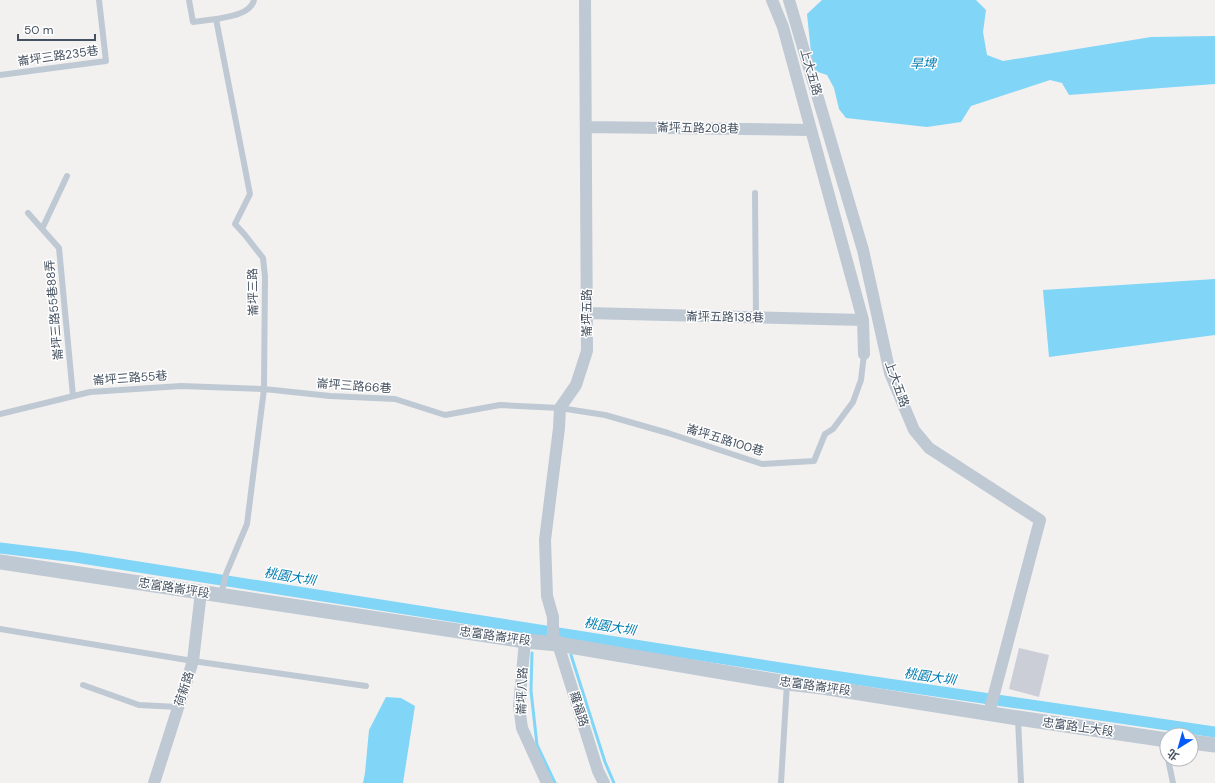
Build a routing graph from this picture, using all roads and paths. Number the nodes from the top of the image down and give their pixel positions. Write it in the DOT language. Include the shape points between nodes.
graph roads {
  1 [pos="99,0"];
  2 [pos="189,0"];
  3 [pos="254,0"];
  4 [pos="585,0"];
  5 [pos="772,0"];
  6 [pos="789,0"];
  7 [pos="216,19"];
  8 [pos="0,76"];
  9 [pos="586,127"];
  10 [pos="811,130"];
  11 [pos="67,176"];
  12 [pos="755,193"];
  13 [pos="28,213"];
  14 [pos="42,229"];
  15 [pos="587,313"];
  16 [pos="756,317"];
  17 [pos="863,320"];
  18 [pos="864,354"];
  19 [pos="264,389"];
  20 [pos="73,396"];
  21 [pos="560,408"];
  22 [pos="0,414"];
  23 [pos="0,562"];
  24 [pos="200,592"];
  25 [pos="221,593"];
  26 [pos="553,617"];
  27 [pos="0,629"];
  28 [pos="555,640"];
  29 [pos="525,641"];
  30 [pos="193,661"];
  31 [pos="787,683"];
  32 [pos="83,685"];
  33 [pos="366,686"];
  34 [pos="178,707"];
  35 [pos="990,711"];
  36 [pos="1018,718"];
  37 [pos="1159,739"];
  38 [pos="1199,743"];
  39 [pos="1215,745"];
  40 [pos="1169,767"];
  41 [pos="154,783"];
  42 [pos="547,783"];
  43 [pos="604,783"];
  44 [pos="781,783"];
  45 [pos="1021,783"];
  46 [pos="1173,783"];
  1 -- 8 [label="lane, 崙坪三路235巷" via="106,61"];
  2 -- 7 [label="lane" via="193,22"];
  3 -- 7 [label="lane" via="241,14"];
  4 -- 9 [label="street, 崙坪五路"];
  5 -- 10 [label="street" via="783,27"];
  6 -- 35 [label="street, 上大五路" via="863,250 890,373 914,430 929,448 1040,520"];
  7 -- 19 [label="lane, 崙坪三路" via="250,194 235,224 263,258"];
  9 -- 10 [label="street, 崙坪五路208巷"];
  9 -- 15 [label="street, 崙坪五路"];
  10 -- 17 [label="street"];
  11 -- 14 [label="lane"];
  12 -- 16 [label="lane"];
  13 -- 14 [label="lane, 崙坪三路55巷88弄"];
  14 -- 20 [label="lane, 崙坪三路55巷88弄" via="59,248"];
  15 -- 16 [label="street, 崙坪五路138巷"];
  15 -- 21 [label="street, 崙坪五路" via="587,351 576,385"];
  16 -- 17 [label="street, 崙坪五路138巷"];
  17 -- 18 [label="street"];
  18 -- 21 [label="lane, 崙坪五路100巷" via="861,380 853,402 833,428 825,434 814,461 762,464 605,415"];
  19 -- 20 [label="lane, 崙坪三路55巷" via="181,386 90,392"];
  19 -- 21 [label="lane, 崙坪三路66巷" via="395,399 445,415 500,405"];
  19 -- 25 [label="lane, 崙坪三路" via="247,524 226,574"];
  20 -- 22 [label="lane, 崙坪三路55巷"];
  21 -- 26 [label="street, 崙坪五路" via="545,540 547,596"];
  23 -- 24 [label="street, 忠富路崙坪段"];
  24 -- 25 [label="street, 忠富路崙坪段"];
  24 -- 30 [label="street, 荷新路"];
  25 -- 29 [label="street, 忠富路崙坪段"];
  26 -- 28 [label="street, 羅福路"];
  27 -- 30 [label="lane"];
  28 -- 29 [label="street, 忠富路崙坪段"];
  28 -- 31 [label="street, 忠富路崙坪段"];
  28 -- 43 [label="street, 羅福路"];
  29 -- 42 [label="street, 崙坪八路" via="519,706 522,728"];
  30 -- 33 [label="lane"];
  30 -- 34 [label="street, 荷新路"];
  31 -- 35 [label="street, 忠富路崙坪段"];
  31 -- 44 [label="lane"];
  32 -- 34 [label="lane" via="139,705"];
  34 -- 41 [label="street, 荷新路"];
  35 -- 36 [label="street, 忠富路上大段"];
  36 -- 37 [label="street, 忠富路上大段"];
  36 -- 45 [label="lane"];
  38 -- 39 [label="street"];
  40 -- 46 [label="lane"];
}
